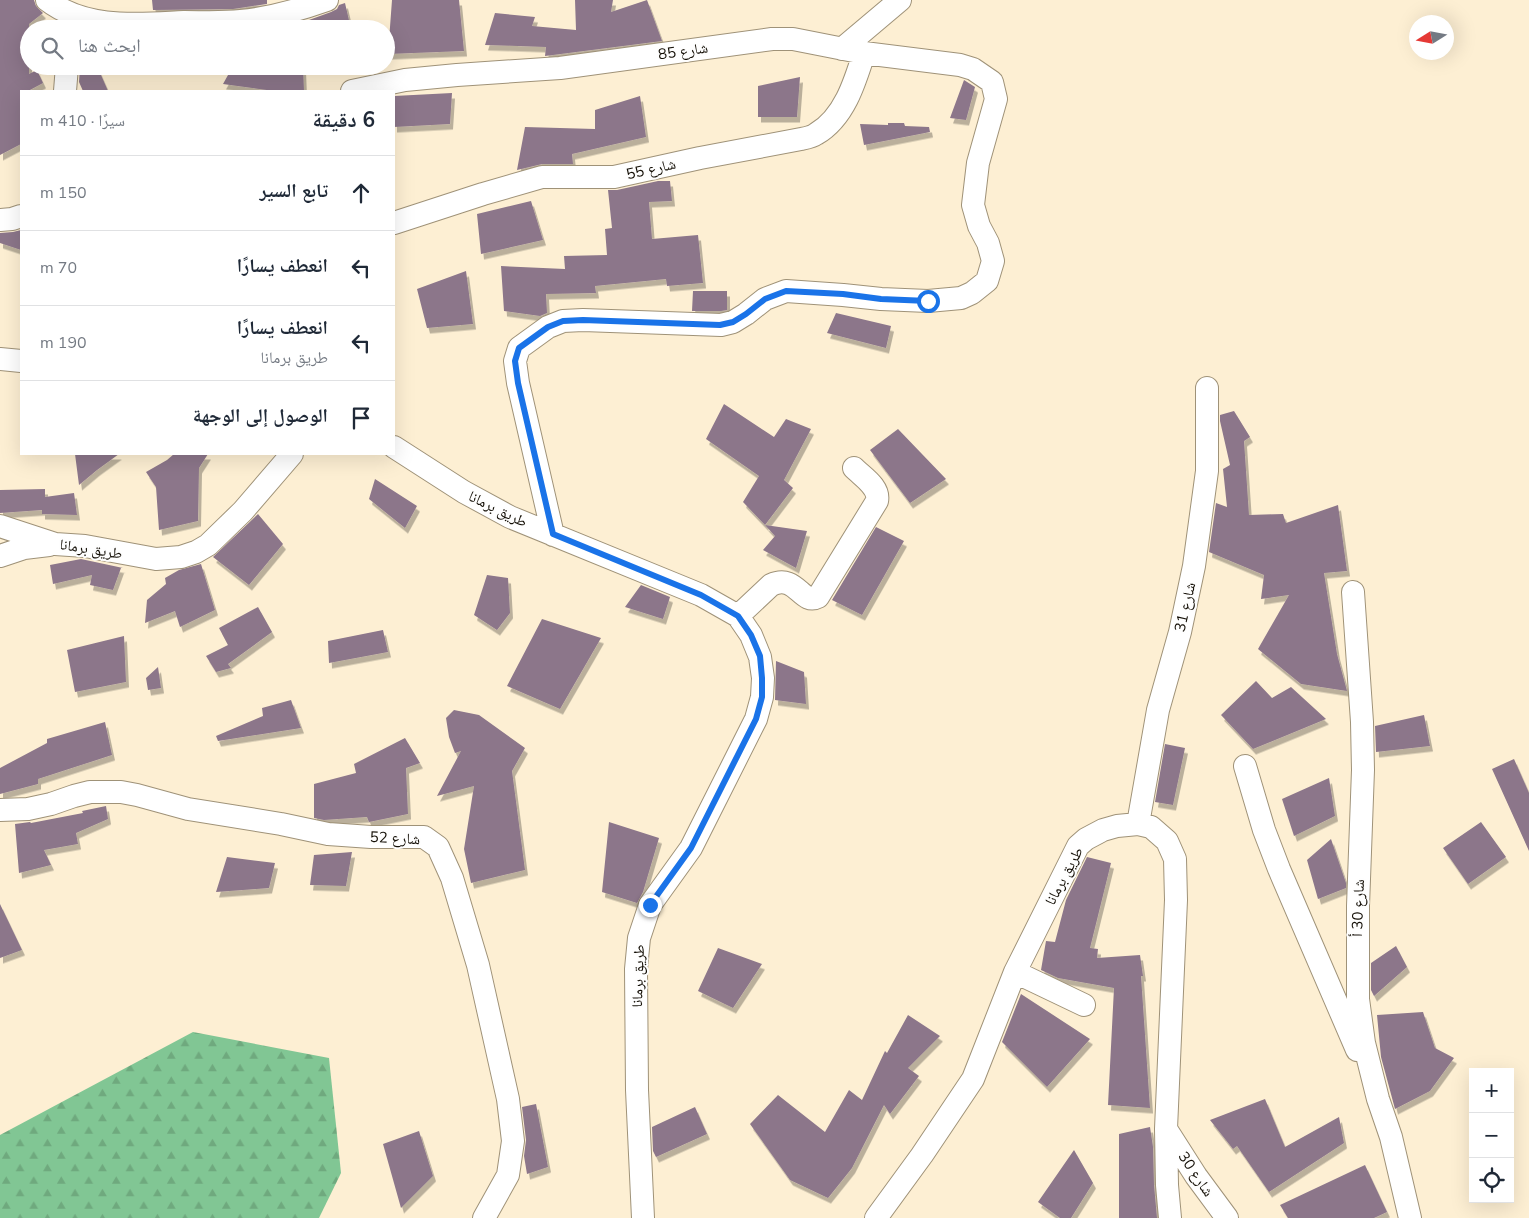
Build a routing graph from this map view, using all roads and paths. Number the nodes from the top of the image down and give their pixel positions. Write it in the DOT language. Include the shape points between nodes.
graph roads {
  1 [pos="47,0"];
  2 [pos="327,0"];
  3 [pos="900,0"];
  4 [pos="77,15"];
  5 [pos="100,20"];
  6 [pos="252,20"];
  7 [pos="842,49"];
  8 [pos="864,53"];
  9 [pos="67,75"];
  10 [pos="66,90"];
  11 [pos="357,90"];
  12 [pos="20,216"];
  13 [pos="0,220"];
  14 [pos="395,223"];
  15 [pos="0,359"];
  16 [pos="20,361"];
  17 [pos="1207,388"];
  18 [pos="395,448"];
  19 [pos="291,455"];
  20 [pos="854,468"];
  21 [pos="0,526"];
  22 [pos="553,534"];
  23 [pos="55,544"];
  24 [pos="0,556"];
  25 [pos="1353,592"];
  26 [pos="738,616"];
  27 [pos="1245,766"];
  28 [pos="0,810"];
  29 [pos="1138,824"];
  30 [pos="1016,972"];
  31 [pos="1084,1005"];
  32 [pos="1378,1099"];
  33 [pos="1166,1129"];
  34 [pos="484,1218"];
  35 [pos="643,1218"];
  36 [pos="876,1218"];
  37 [pos="1170,1218"];
  38 [pos="1227,1218"];
  39 [pos="1410,1218"];
  1 -- 4 [label="street"];
  2 -- 6 [label="street"];
  3 -- 7 [label="street"];
  4 -- 5 [label="street"];
  7 -- 8 [label="street, شارع 85"];
  7 -- 11 [label="street, شارع 85" via="793,39 772,39 560,68 405,80"];
  8 -- 14 [label="street, شارع 55" via="844,103 815,135 614,177 542,177"];
  8 -- 22 [label="street, شارع 85" via="960,65 973,69 992,82 996,98 978,163 973,205 993,261 987,281 961,298 928,301 786,291 765,299 733,322 720,325 583,320 563,321 548,327 519,348 515,361"];
  9 -- 10 [label="street"];
  12 -- 13 [label="street"];
  15 -- 16 [label="street"];
  17 -- 29 [label="street, شارع 31" via="1207,470 1194,566 1158,710"];
  18 -- 22 [label="street, طريق برمانا" via="464,492 510,517"];
  19 -- 23 [label="street, طريق برمانا" via="244,511 208,546 196,552 156,559"];
  20 -- 26 [label="street" via="876,489 877,501 818,597 809,598 784,581 777,582"];
  21 -- 23 [label="street, طريق برمانا"];
  22 -- 26 [label="street, طريق برمانا" via="701,595"];
  23 -- 24 [label="street" via="24,548"];
  25 -- 32 [label="street, شارع 30 أ" via="1363,770 1358,998 1364,1043"];
  26 -- 35 [label="street, طريق برمانا" via="760,656 762,697 756,719 691,848 650,905 639,938 636,969 637,1090"];
  27 -- 32 [label="street" via="1279,869"];
  28 -- 34 [label="street, شارع 52" via="28,810 90,792 121,792 188,809 328,834 424,837 438,848 452,878 478,965 508,1098 513,1141 508,1175"];
  29 -- 30 [label="street, طريق برمانا" via="1103,830 1078,846"];
  29 -- 33 [label="street" via="1151,827 1167,841 1174,859 1175,942"];
  30 -- 31 [label="street"];
  30 -- 36 [label="street, طريق برمانا" via="973,1079"];
  32 -- 39 [label="street, شارع 30 أ" via="1391,1137"];
  33 -- 37 [label="street"];
  33 -- 38 [label="street, شارع 30"];
}
